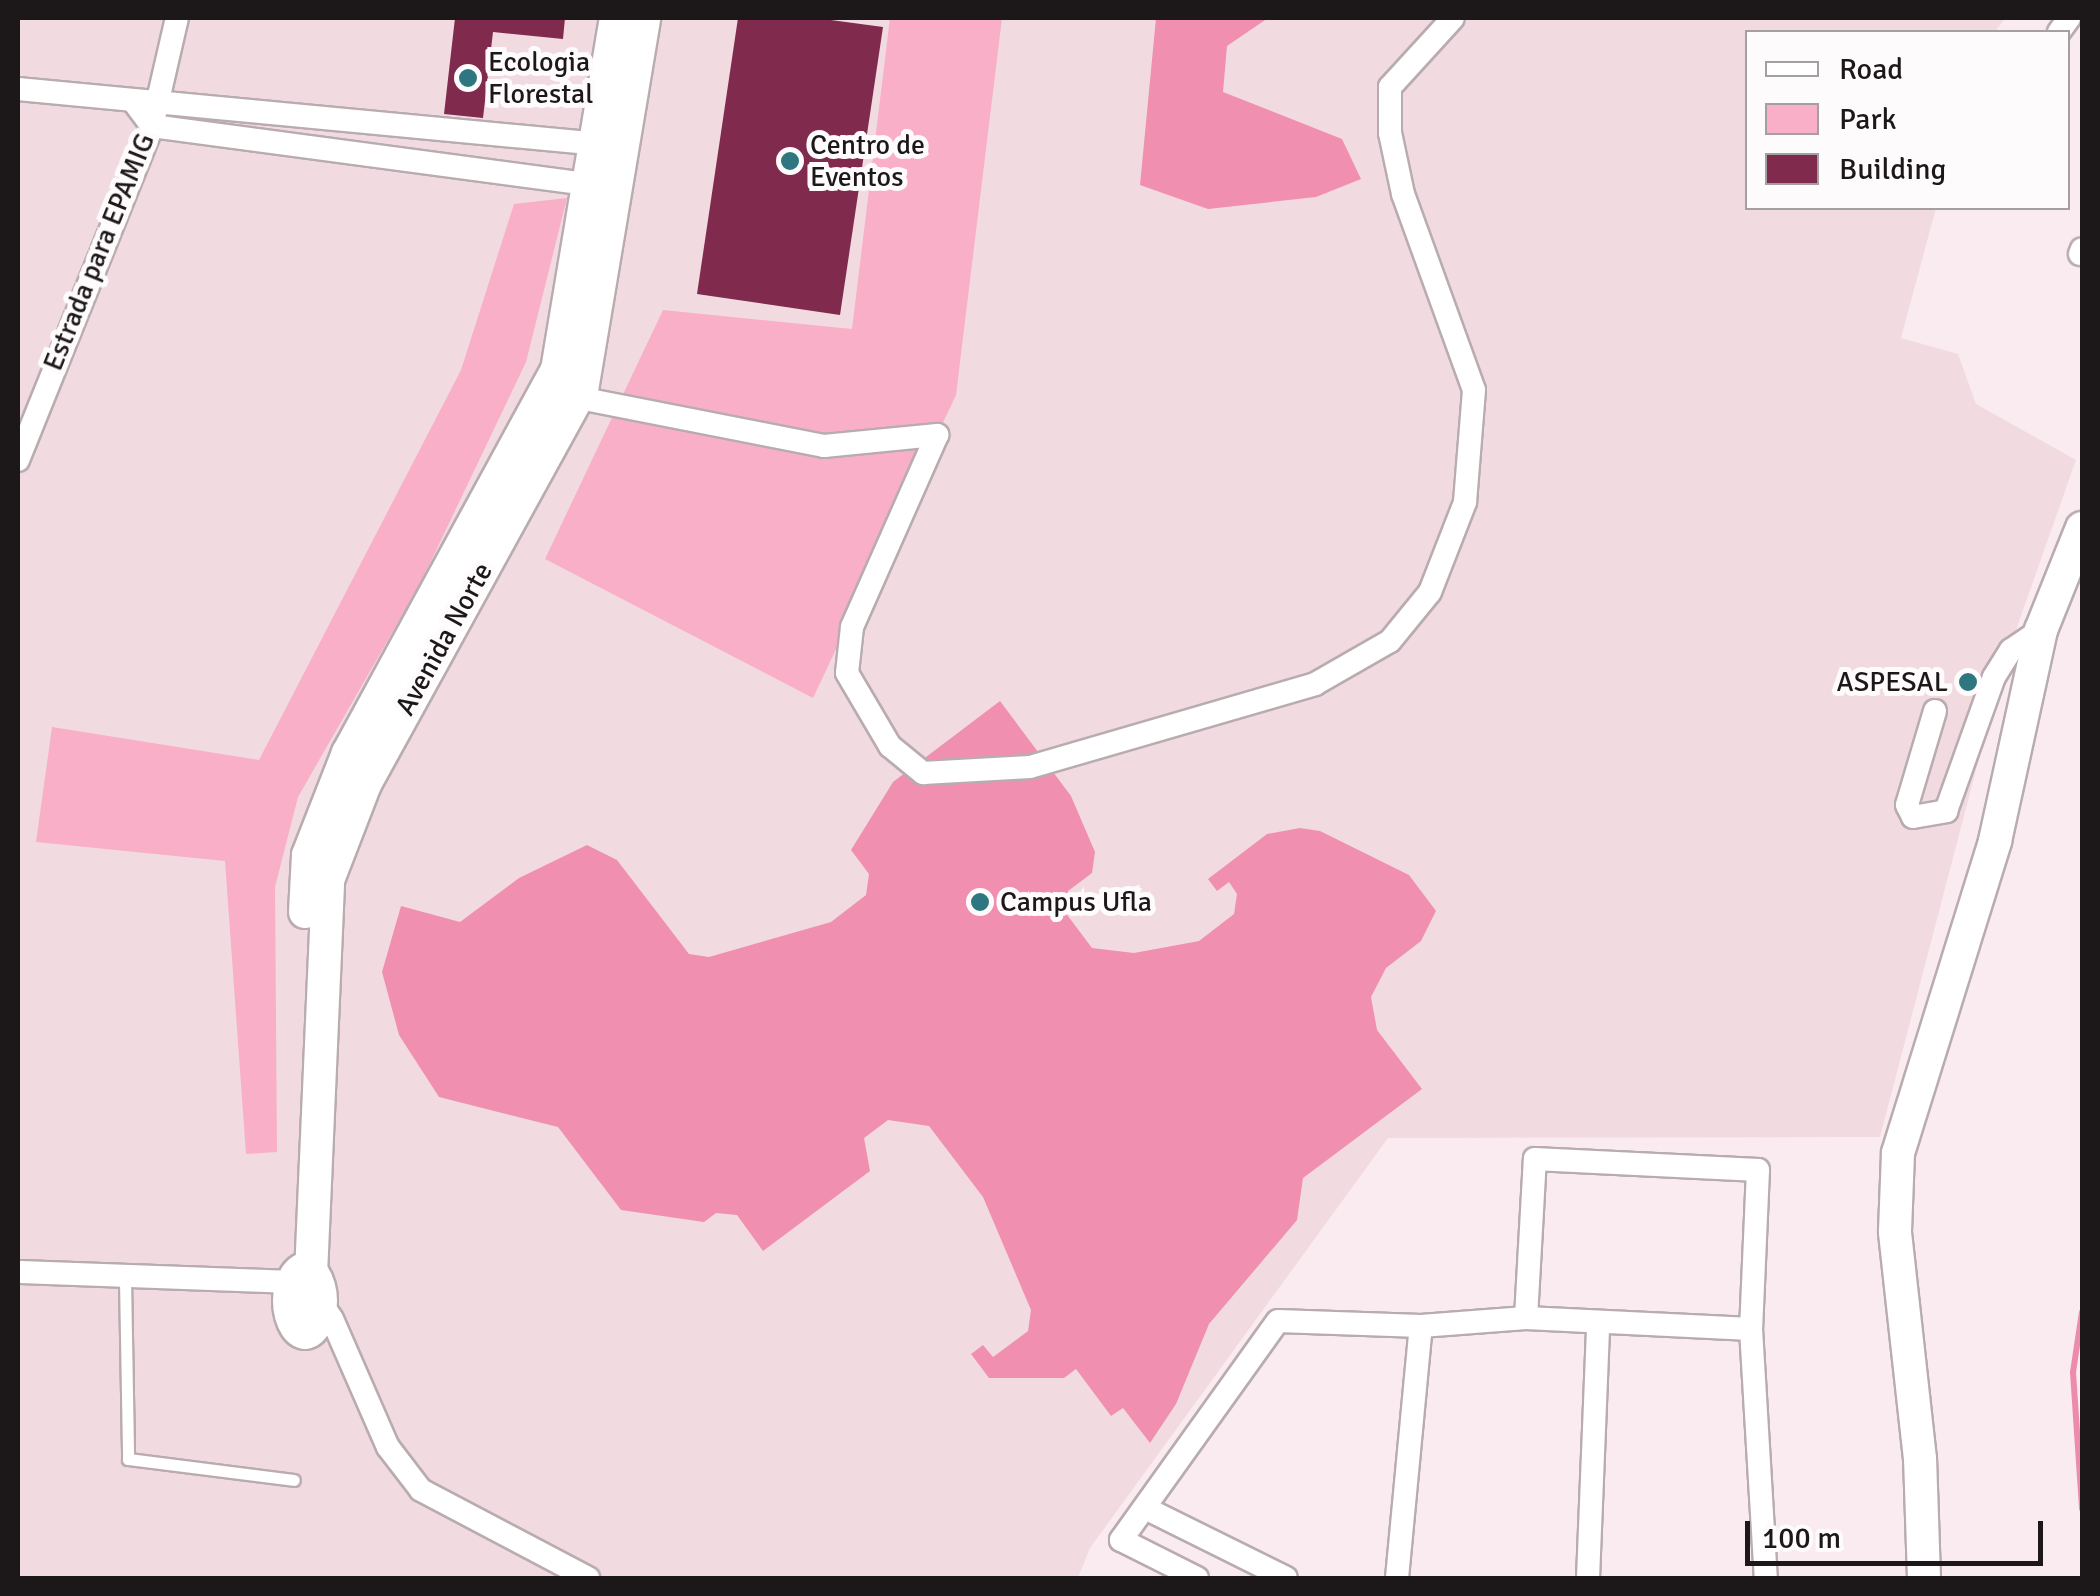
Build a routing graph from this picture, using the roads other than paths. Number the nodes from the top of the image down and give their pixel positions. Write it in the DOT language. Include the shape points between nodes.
graph roads {
  1 [pos="177,18"];
  2 [pos="616,18"];
  3 [pos="644,18"];
  4 [pos="1453,18"];
  5 [pos="18,89"];
  6 [pos="161,100"];
  7 [pos="133,101"];
  8 [pos="392,124"];
  9 [pos="152,126"];
  10 [pos="599,144"];
  11 [pos="390,156"];
  12 [pos="592,185"];
  13 [pos="561,395"];
  14 [pos="18,460"];
  15 [pos="2082,528"];
  16 [pos="2041,630"];
  17 [pos="1936,710"];
  18 [pos="18,1272"];
  19 [pos="125,1279"];
  20 [pos="301,1279"];
  21 [pos="1526,1318"];
  22 [pos="1598,1324"];
  23 [pos="1421,1326"];
  24 [pos="1751,1329"];
  25 [pos="294,1480"];
  26 [pos="1146,1508"];
  27 [pos="588,1578"];
  28 [pos="1197,1578"];
  29 [pos="1286,1578"];
  30 [pos="1397,1578"];
  31 [pos="1588,1578"];
  32 [pos="1766,1578"];
  33 [pos="1924,1578"];
  1 -- 6 [label="street, Estrada para EPAMIG"];
  2 -- 10 [label="street, Avenida Norte"];
  3 -- 13 [label="street, Avenida Norte"];
  4 -- 13 [label="street" via="1390,87 1390,133 1404,194 1474,390 1465,502 1420,604 1390,640 1315,684 1030,768 922,773 890,746 848,673 852,626 937,435 824,446"];
  5 -- 7 [label="street"];
  6 -- 7 [label="street"];
  6 -- 8 [label="street"];
  6 -- 9 [label="street, Estrada para EPAMIG"];
  7 -- 9 [label="street"];
  8 -- 10 [label="street"];
  8 -- 11 [label="street"];
  9 -- 11 [label="street"];
  9 -- 14 [label="street, Estrada para EPAMIG"];
  10 -- 12 [label="street, Avenida Norte"];
  11 -- 12 [label="street"];
  12 -- 13 [label="street, Avenida Norte" via="557,370"];
  13 -- 20 [label="street, Avenida Norte" via="348,753 308,855"];
  15 -- 16 [label="street"];
  16 -- 17 [label="street" via="2011,650 1994,677 1946,811 1913,817 1907,805"];
  16 -- 33 [label="street" via="1994,841 1898,1153 1895,1231 1920,1460"];
  18 -- 19 [label="street"];
  19 -- 20 [label="street"];
  19 -- 25 [label="lane" via="128,1459"];
  20 -- 27 [label="street" via="332,1319 388,1447 420,1490"];
  21 -- 22 [label="street"];
  21 -- 23 [label="street"];
  21 -- 24 [label="street" via="1535,1159 1758,1170"];
  22 -- 24 [label="street"];
  22 -- 31 [label="street"];
  23 -- 26 [label="street" via="1278,1320"];
  23 -- 30 [label="street"];
  24 -- 32 [label="street"];
  26 -- 28 [label="street" via="1120,1540"];
  26 -- 29 [label="street"];
}
